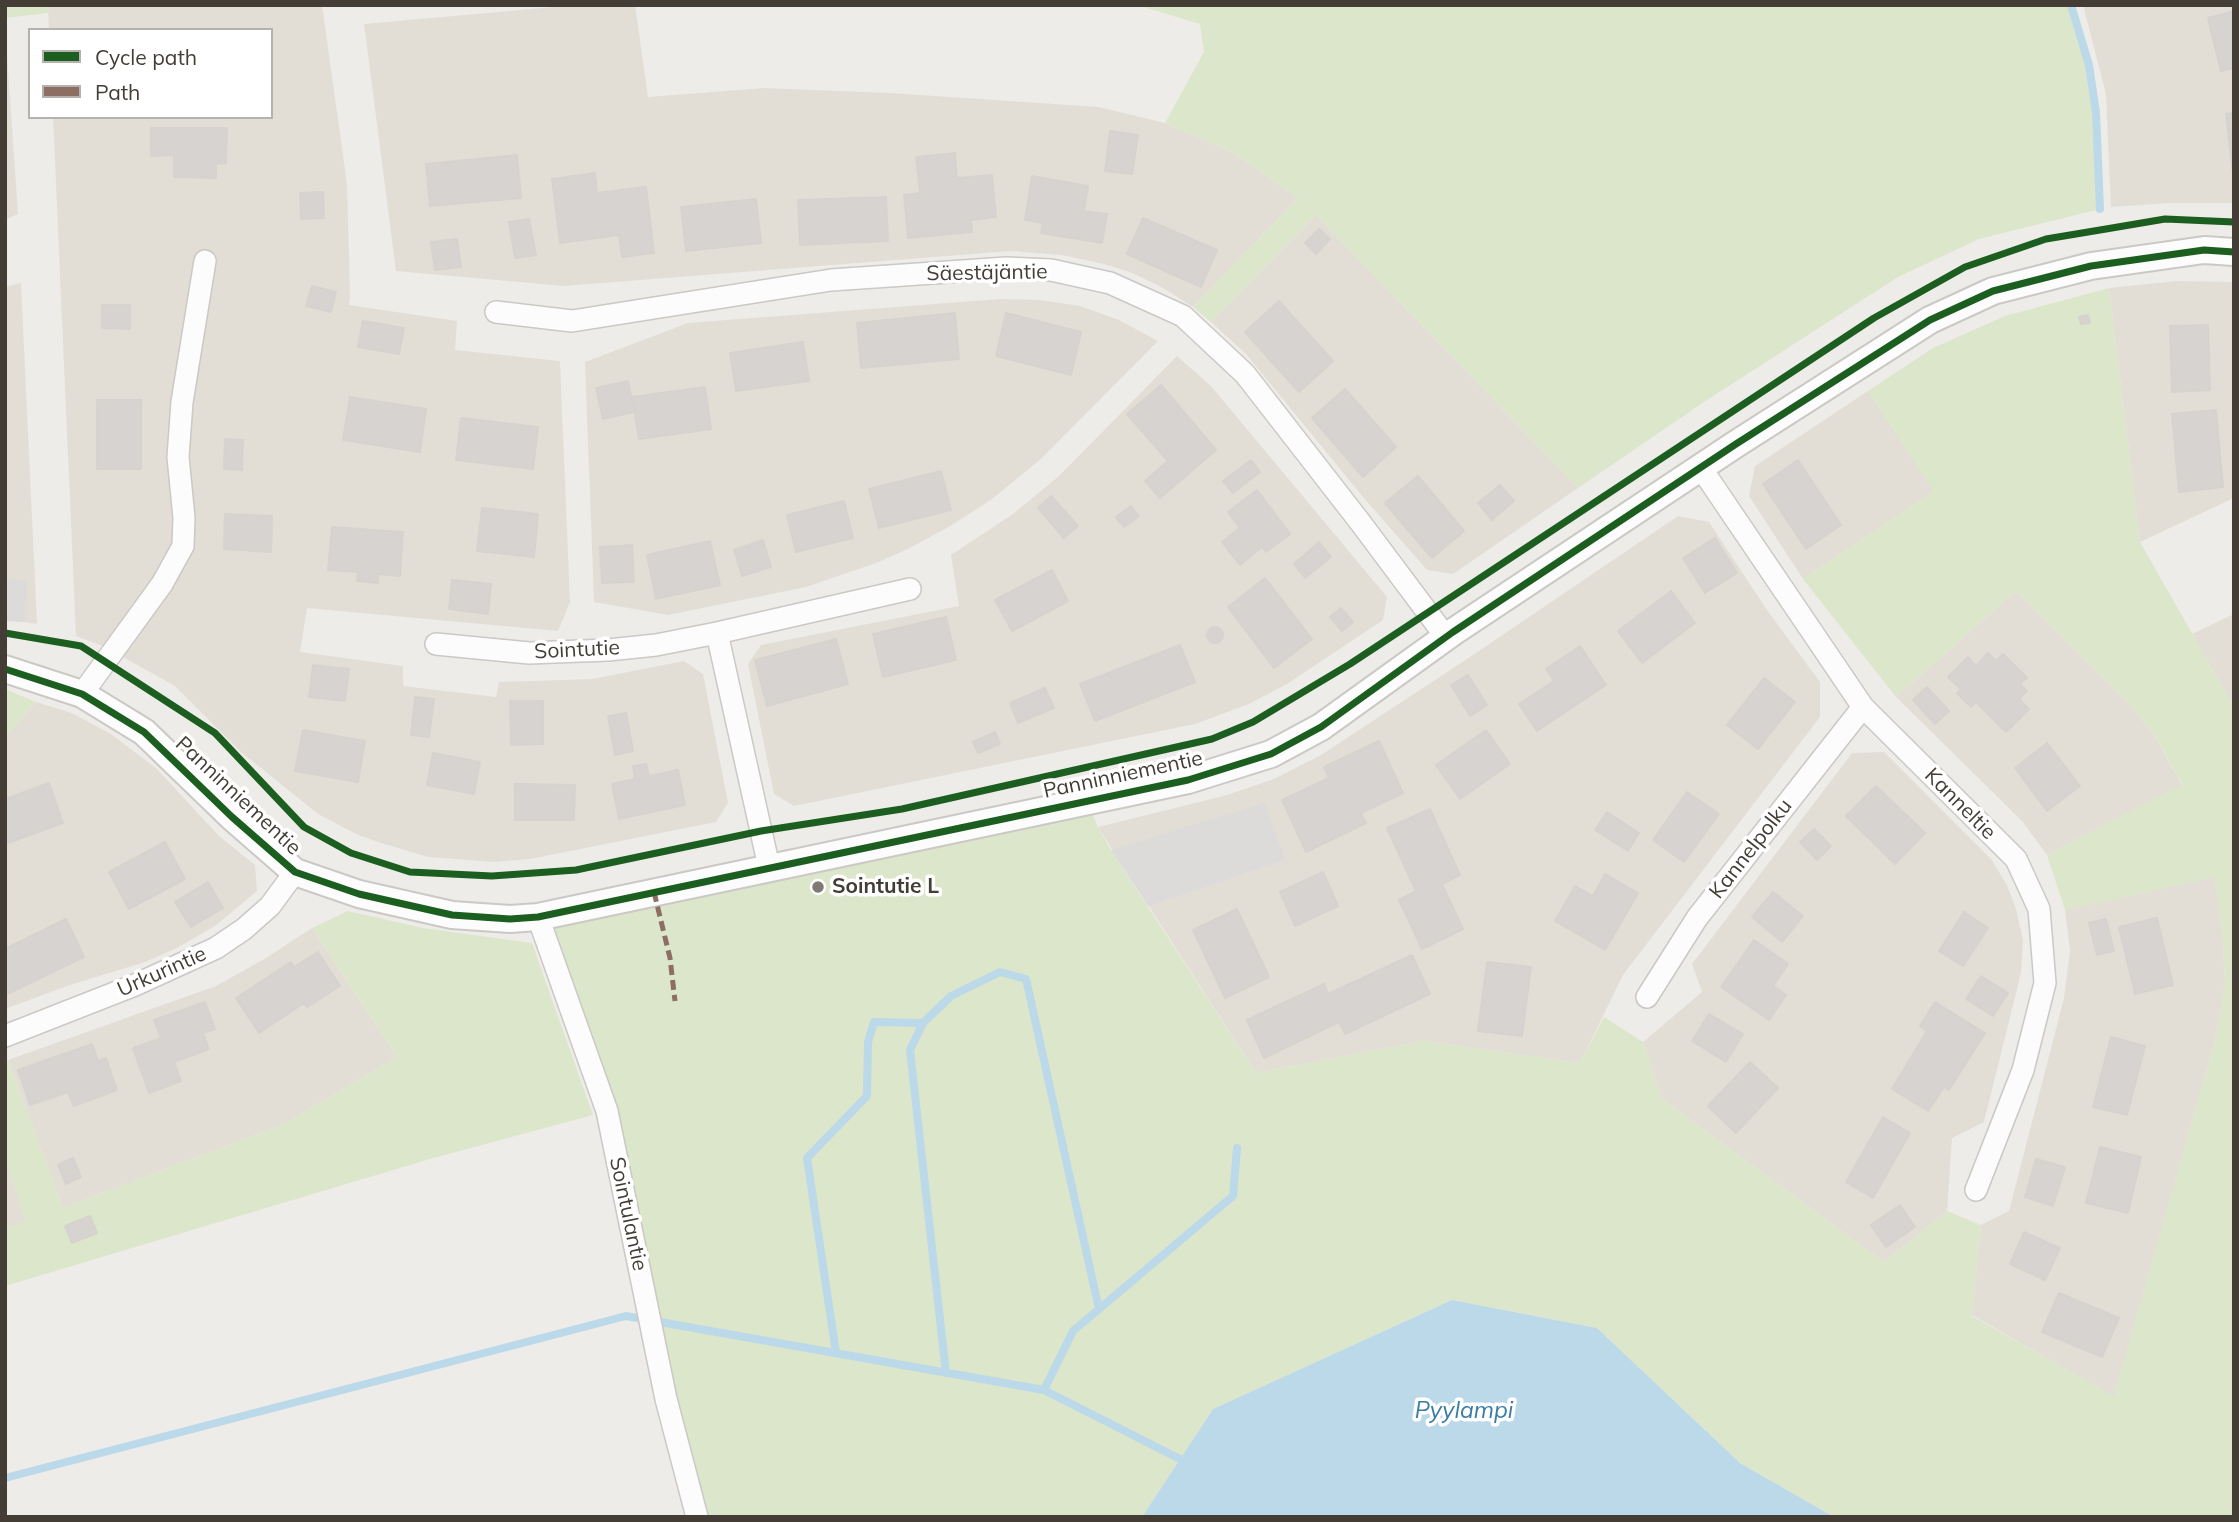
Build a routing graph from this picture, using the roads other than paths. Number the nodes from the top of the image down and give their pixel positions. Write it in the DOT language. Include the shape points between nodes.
graph roads {
  1 [pos="2234,252"];
  2 [pos="205,261"];
  3 [pos="496,312"];
  4 [pos="1701,468"];
  5 [pos="910,589"];
  6 [pos="717,634"];
  7 [pos="1446,637"];
  8 [pos="436,644"];
  9 [pos="5,669"];
  10 [pos="82,694"];
  11 [pos="1863,707"];
  12 [pos="769,867"];
  13 [pos="295,872"];
  14 [pos="538,917"];
  15 [pos="1647,997"];
  16 [pos="5,1036"];
  17 [pos="1976,1190"];
  18 [pos="697,1517"];
  1 -- 4 [label="street, Panninniementie" via="2204,250 2091,265 1993,292 1930,320"];
  2 -- 10 [label="street" via="182,402 178,457 183,546 162,584"];
  3 -- 7 [label="street, Säestäjäntie" via="572,321 831,281 1006,268 1051,270 1110,283 1183,316 1245,374"];
  4 -- 7 [label="street, Panninniementie"];
  4 -- 11 [label="street, Kanneltie"];
  5 -- 6 [label="street, Sointutie"];
  6 -- 8 [label="street, Sointutie" via="608,650 529,653"];
  6 -- 12 [label="street"];
  7 -- 12 [label="street, Panninniementie" via="1321,727 1271,754 1087,802"];
  9 -- 10 [label="street, Panninniementie"];
  10 -- 13 [label="street, Panninniementie" via="144,732"];
  11 -- 15 [label="street, Kannelpolku" via="1697,918"];
  11 -- 17 [label="street, Kanneltie" via="2016,859 2039,909 2045,983 2023,1070"];
  12 -- 14 [label="street, Panninniementie"];
  13 -- 14 [label="street, Panninniementie" via="359,894 452,915"];
  13 -- 16 [label="street, Urkurintie" via="270,906 216,948"];
  14 -- 18 [label="street, Sointulantie" via="607,1111 666,1399"];
}
